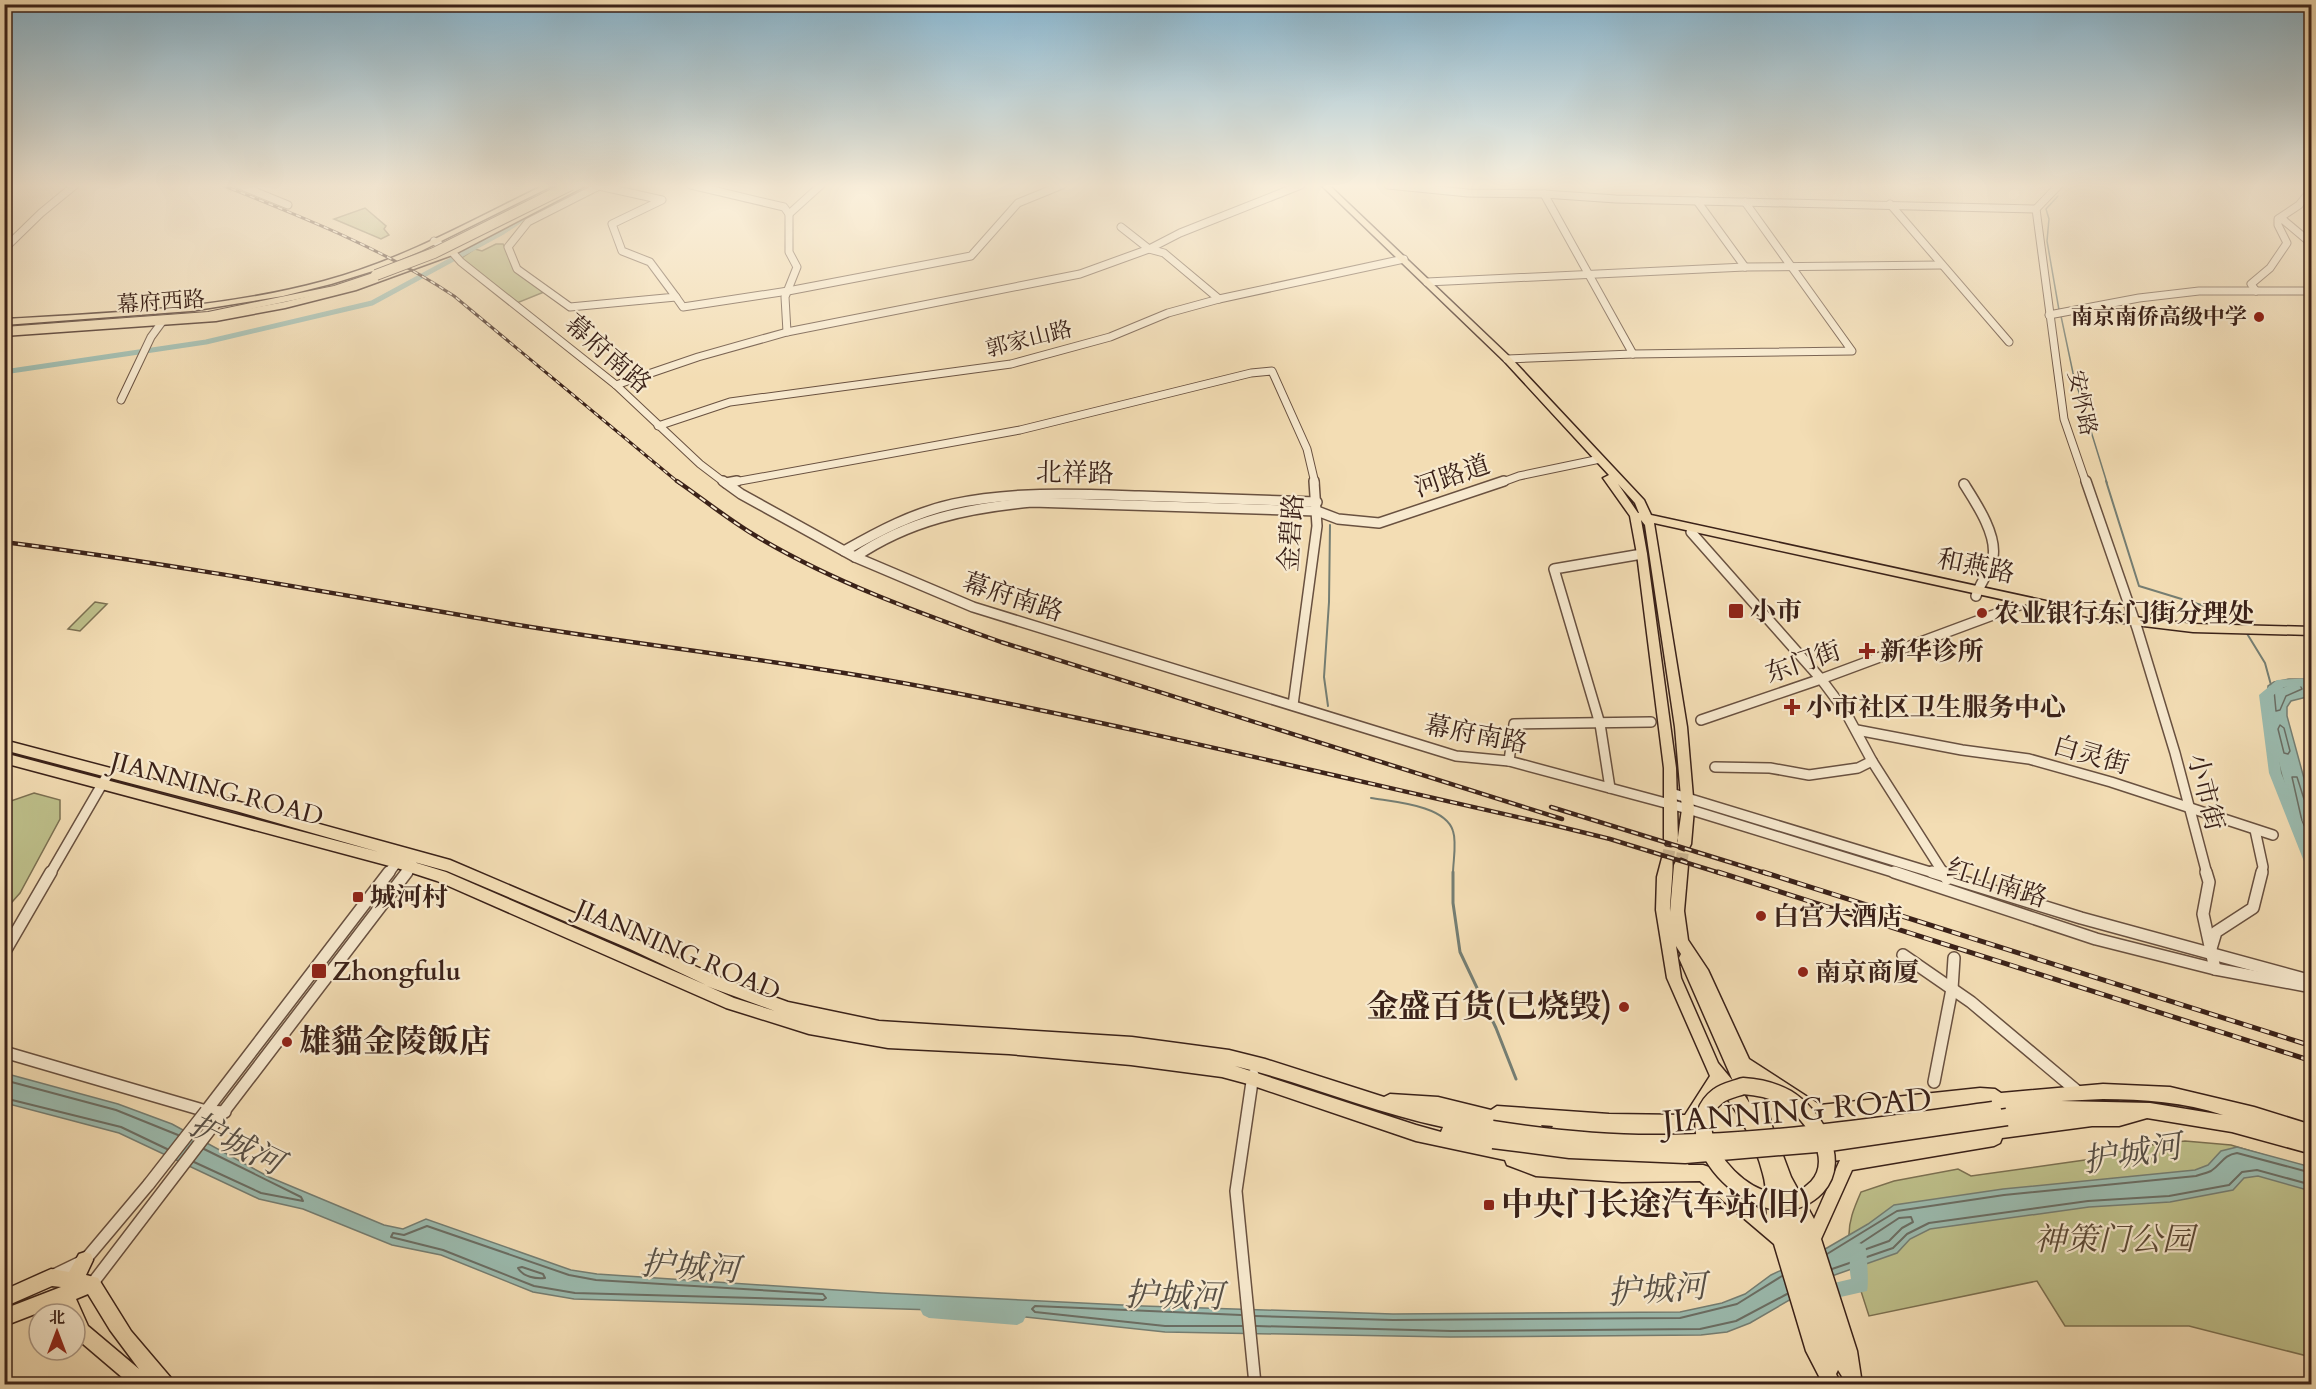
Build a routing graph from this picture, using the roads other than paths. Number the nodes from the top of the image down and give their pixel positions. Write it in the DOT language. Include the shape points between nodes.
graph roads {
  1 [pos="414,250"];
  2 [pos="431,250"];
  3 [pos="441,250"];
  4 [pos="448,250"];
  5 [pos="459,250"];
  6 [pos="509,250"];
  7 [pos="622,250"];
  8 [pos="789,250"];
  9 [pos="976,250"];
  10 [pos="1142,250"];
  11 [pos="1143,250"];
  12 [pos="1157,250"];
  13 [pos="1388,250"];
  14 [pos="1390,250"];
  15 [pos="1575,250"];
  16 [pos="1733,250"];
  17 [pos="1780,250"];
  18 [pos="1928,250"];
  19 [pos="2041,250"];
  20 [pos="2282,250"];
  21 [pos="453,253"];
  22 [pos="1400,260"];
  23 [pos="1941,265"];
  24 [pos="1791,266"];
  25 [pos="1745,267"];
  26 [pos="374,274"];
  27 [pos="1589,274"];
  28 [pos="1427,282"];
  29 [pos="788,291"];
  30 [pos="2256,291"];
  31 [pos="2312,291"];
  32 [pos="675,297"];
  33 [pos="1219,299"];
  34 [pos="237,302"];
  35 [pos="207,310"];
  36 [pos="98,315"];
  37 [pos="2049,315"];
  38 [pos="123,317"];
  39 [pos="190,317"];
  40 [pos="216,318"];
  41 [pos="162,322"];
  42 [pos="61,326"];
  43 [pos="4,328"];
  44 [pos="787,332"];
  45 [pos="2009,342"];
  46 [pos="1633,354"];
  47 [pos="1507,359"];
  48 [pos="614,384"];
  49 [pos="122,400"];
  50 [pos="658,426"];
  51 [pos="1597,459"];
  52 [pos="726,483"];
  53 [pos="1964,484"];
  54 [pos="1317,507"];
  55 [pos="1635,520"];
  56 [pos="1648,520"];
  57 [pos="890,531"];
  58 [pos="1690,532"];
  59 [pos="844,551"];
  60 [pos="1642,554"];
  61 [pos="855,557"];
  62 [pos="1977,593"];
  63 [pos="2019,605"];
  64 [pos="2136,624"];
  65 [pos="2312,631"];
  66 [pos="2312,638"];
  67 [pos="1821,680"];
  68 [pos="1293,705"];
  69 [pos="1701,720"];
  70 [pos="1652,722"];
  71 [pos="1600,724"];
  72 [pos="1857,730"];
  73 [pos="4,745"];
  74 [pos="4,758"];
  75 [pos="1509,761"];
  76 [pos="1872,761"];
  77 [pos="1715,767"];
  78 [pos="106,779"];
  79 [pos="1610,788"];
  80 [pos="1671,798"];
  81 [pos="1688,802"];
  82 [pos="2187,806"];
  83 [pos="2255,830"];
  84 [pos="2273,835"];
  85 [pos="407,861"];
  86 [pos="1674,863"];
  87 [pos="1946,877"];
  88 [pos="1953,891"];
  89 [pos="1675,942"];
  90 [pos="4,953"];
  91 [pos="2210,954"];
  92 [pos="1903,956"];
  93 [pos="1954,958"];
  94 [pos="2215,969"];
  95 [pos="2312,981"];
  96 [pos="2312,987"];
  97 [pos="1952,989"];
  98 [pos="4,1052"];
  99 [pos="1260,1064"];
  100 [pos="1745,1065"];
  101 [pos="1718,1076"];
  102 [pos="1251,1077"];
  103 [pos="1934,1082"];
  104 [pos="1736,1087"];
  105 [pos="2016,1099"];
  106 [pos="2086,1099"];
  107 [pos="1370,1100"];
  108 [pos="2141,1105"];
  109 [pos="206,1111"];
  110 [pos="225,1112"];
  111 [pos="2236,1112"];
  112 [pos="1477,1113"];
  113 [pos="1813,1122"];
  114 [pos="2037,1127"];
  115 [pos="1703,1133"];
  116 [pos="2312,1133"];
  117 [pos="1493,1140"];
  118 [pos="2312,1146"];
  119 [pos="1827,1154"];
  120 [pos="1713,1158"];
  121 [pos="1785,1202"];
  122 [pos="1812,1239"];
  123 [pos="1781,1240"];
  124 [pos="85,1260"];
  125 [pos="51,1277"];
  126 [pos="92,1284"];
  127 [pos="69,1288"];
  128 [pos="4,1299"];
  129 [pos="72,1302"];
  130 [pos="4,1318"];
  131 [pos="1822,1319"];
  132 [pos="87,1336"];
  133 [pos="1852,1381"];
  134 [pos="1832,1382"];
  135 [pos="143,1384"];
  136 [pos="165,1384"];
  137 [pos="1256,1384"];
  1 -- 34 [label="main road, 幕府西路" via="337,279"];
  2 -- 26 [label="highway, 幕府西路, bridge"];
  3 -- 26 [label="highway, 幕府西路, bridge"];
  4 -- 21 [label="street, 幕府南路"];
  5 -- 21 [label="main road, 幕府西路"];
  6 -- 32 [label="street" via="517,269 570,308"];
  7 -- 32 [label="street" via="651,262"];
  8 -- 29 [label="street" via="797,267"];
  9 -- 29 [label="street" via="971,256"];
  10 -- 48 [label="street" via="1077,271 786,329"];
  11 -- 44 [label="street" via="1080,274"];
  12 -- 33 [label="street"];
  13 -- 22 [label="main road"];
  14 -- 22 [label="main road"];
  15 -- 27 [label="street"];
  16 -- 25 [label="street"];
  17 -- 24 [label="street"];
  18 -- 23 [label="street"];
  19 -- 37 [label="street, 安怀路"];
  20 -- 30 [label="street" via="2270,268 2251,284"];
  21 -- 40 [label="main road, 幕府西路" via="353,288"];
  21 -- 48 [label="street, 幕府南路"];
  22 -- 28 [label="main road"];
  22 -- 33 [label="street, 郭家山路"];
  22 -- 51 [label="main road"];
  23 -- 24 [label="street"];
  23 -- 45 [label="street"];
  24 -- 25 [label="street"];
  24 -- 46 [label="street" via="1852,351"];
  25 -- 27 [label="street"];
  26 -- 35 [label="highway, 幕府西路"];
  26 -- 39 [label="highway, 幕府西路" via="336,288"];
  27 -- 28 [label="street"];
  27 -- 46 [label="street"];
  28 -- 47 [label="main road"];
  29 -- 32 [label="street" via="683,308"];
  29 -- 44 [label="street"];
  30 -- 31 [label="street"];
  30 -- 37 [label="street" via="2199,291"];
  33 -- 50 [label="street, 郭家山路" via="1168,313 1110,337 1011,364 730,402"];
  34 -- 35 [label="highway"];
  34 -- 36 [label="main road, 幕府西路"];
  35 -- 38 [label="highway, 幕府西路"];
  36 -- 38 [label="highway"];
  36 -- 43 [label="main road, 幕府西路"];
  37 -- 64 [label="street, 安怀路" via="2064,418"];
  38 -- 42 [label="highway, 幕府西路"];
  39 -- 40 [label="highway"];
  39 -- 42 [label="highway, 幕府西路"];
  40 -- 41 [label="main road, 幕府西路"];
  41 -- 42 [label="main road, 幕府西路"];
  41 -- 49 [label="street" via="141,356"];
  42 -- 43 [label="highway, 幕府西路"];
  44 -- 48 [label="street"];
  46 -- 47 [label="street"];
  47 -- 51 [label="main road"];
  48 -- 50 [label="street, 幕府南路"];
  50 -- 52 [label="street, 幕府南路"];
  51 -- 54 [label="street, 河路道" via="1519,476 1379,523 1338,519"];
  51 -- 55 [label="main road"];
  51 -- 56 [label="main road" via="1640,502"];
  52 -- 54 [label="street, 金碧路" via="1020,429 1272,371 1309,457"];
  52 -- 59 [label="street, 幕府南路"];
  53 -- 62 [label="street" via="1992,541 1994,555"];
  54 -- 57 [label="street, 北祥路" via="1032,502 966,510"];
  54 -- 68 [label="street, 金碧路"];
  55 -- 56 [label="main road, 和燕路"];
  55 -- 60 [label="main road"];
  56 -- 58 [label="main road, 和燕路"];
  56 -- 62 [label="main road, 和燕路"];
  56 -- 81 [label="main road" via="1681,727"];
  57 -- 59 [label="street, 北祥路"];
  57 -- 61 [label="street, 北祥路"];
  58 -- 62 [label="main road, 和燕路"];
  58 -- 67 [label="street"];
  59 -- 61 [label="street, 幕府南路"];
  60 -- 71 [label="street" via="1554,568"];
  60 -- 80 [label="main road"];
  61 -- 68 [label="street, 幕府南路" via="982,610"];
  62 -- 63 [label="main road, 和燕路"];
  62 -- 64 [label="main road, 和燕路"];
  63 -- 64 [label="main road, 和燕路"];
  63 -- 67 [label="street, 东门街"];
  64 -- 65 [label="main road, 和燕路"];
  64 -- 66 [label="main road, 和燕路" via="2197,635"];
  64 -- 82 [label="street, 小市街"];
  67 -- 69 [label="street, 东门街"];
  67 -- 72 [label="street"];
  68 -- 75 [label="street, 幕府南路" via="1456,756"];
  70 -- 71 [label="street"];
  71 -- 75 [label="street" via="1514,724"];
  71 -- 79 [label="street"];
  72 -- 76 [label="street"];
  72 -- 82 [label="street, 白灵街" via="2029,759"];
  73 -- 78 [label="main road, JIANNING ROAD"];
  74 -- 78 [label="main road, JIANNING ROAD"];
  75 -- 79 [label="street, 幕府南路"];
  76 -- 77 [label="street" via="1858,768 1809,775 1770,768"];
  76 -- 87 [label="street"];
  78 -- 85 [label="main road, JIANNING ROAD"];
  78 -- 90 [label="street"];
  79 -- 80 [label="street, 幕府南路"];
  80 -- 81 [label="street, 红山南路"];
  80 -- 81 [label="main road" via="1678,842"];
  81 -- 87 [label="street"];
  81 -- 88 [label="street, 红山南路"];
  82 -- 83 [label="street, 白灵街"];
  82 -- 91 [label="street, 小市街" via="2209,882 2203,914"];
  83 -- 84 [label="street, 白灵街"];
  83 -- 91 [label="street" via="2263,867 2253,908 2216,932"];
  85 -- 99 [label="main road, JIANNING ROAD" via="507,889 712,981 815,1016 879,1028 1155,1046"];
  85 -- 102 [label="main road, JIANNING ROAD" via="731,1003 788,1022 860,1038 1169,1062"];
  85 -- 109 [label="street"];
  85 -- 110 [label="street"];
  86 -- 89 [label="main road" via="1664,877 1663,910"];
  87 -- 88 [label="street"];
  87 -- 91 [label="street"];
  88 -- 94 [label="street, 红山南路" via="2096,939"];
  89 -- 100 [label="main road" via="1703,975"];
  89 -- 101 [label="main road" via="1674,978"];
  89 -- 104 [label="main road"];
  91 -- 94 [label="street, 小市街"];
  91 -- 95 [label="street"];
  92 -- 97 [label="street"];
  93 -- 97 [label="street"];
  94 -- 96 [label="street, 红山南路"];
  97 -- 103 [label="street"];
  97 -- 106 [label="street"];
  98 -- 109 [label="street"];
  99 -- 102 [label="street"];
  99 -- 107 [label="main road, JIANNING ROAD"];
  100 -- 105 [label="main road" via="1818,1113 1980,1095"];
  100 -- 122 [label="main road" via="1785,1182"];
  101 -- 112 [label="main road" via="1689,1123"];
  101 -- 123 [label="main road" via="1754,1125 1772,1176 1775,1219"];
  102 -- 117 [label="main road, JIANNING ROAD" via="1411,1132"];
  102 -- 137 [label="street" via="1236,1191"];
  104 -- 113 [label="main road, bridge" via="1762,1087 1781,1094"];
  104 -- 115 [label="main road, bridge" via="1717,1095 1708,1105"];
  105 -- 106 [label="main road"];
  105 -- 113 [label="main road"];
  106 -- 108 [label="main road, JIANNING ROAD"];
  106 -- 111 [label="main road" via="2141,1091 2209,1101"];
  106 -- 117 [label="main road, JIANNING ROAD, bridge" via="1996,1119 1829,1143 1717,1153 1570,1150"];
  107 -- 112 [label="main road" via="1438,1104"];
  107 -- 117 [label="main road, JIANNING ROAD"];
  108 -- 111 [label="main road" via="2146,1098"];
  108 -- 114 [label="main road" via="2119,1118"];
  108 -- 118 [label="main road"];
  109 -- 110 [label="street"];
  109 -- 124 [label="street, bridge"];
  110 -- 126 [label="street"];
  111 -- 116 [label="main road"];
  112 -- 115 [label="main road" via="1526,1127 1609,1133"];
  113 -- 119 [label="main road, bridge"];
  114 -- 119 [label="main road"];
  114 -- 122 [label="main road" via="1978,1142 1847,1163"];
  115 -- 120 [label="main road, bridge"];
  117 -- 120 [label="main road" via="1533,1157 1640,1162"];
  117 -- 123 [label="main road" via="1536,1168 1622,1174 1703,1173"];
  119 -- 121 [label="main road, bridge" via="1820,1186 1807,1197"];
  120 -- 121 [label="main road, bridge" via="1741,1189 1760,1198"];
  121 -- 131 [label="main road"];
  122 -- 131 [label="main road" via="1820,1265"];
  123 -- 131 [label="main road" via="1789,1266"];
  124 -- 125 [label="street"];
  124 -- 127 [label="main road"];
  125 -- 127 [label="main road"];
  125 -- 128 [label="main road"];
  126 -- 127 [label="main road"];
  126 -- 136 [label="main road" via="104,1306"];
  127 -- 129 [label="main road"];
  127 -- 130 [label="main road"];
  131 -- 133 [label="main road"];
  131 -- 134 [label="main road" via="1815,1352"];
  132 -- 135 [label="main road"];
}
